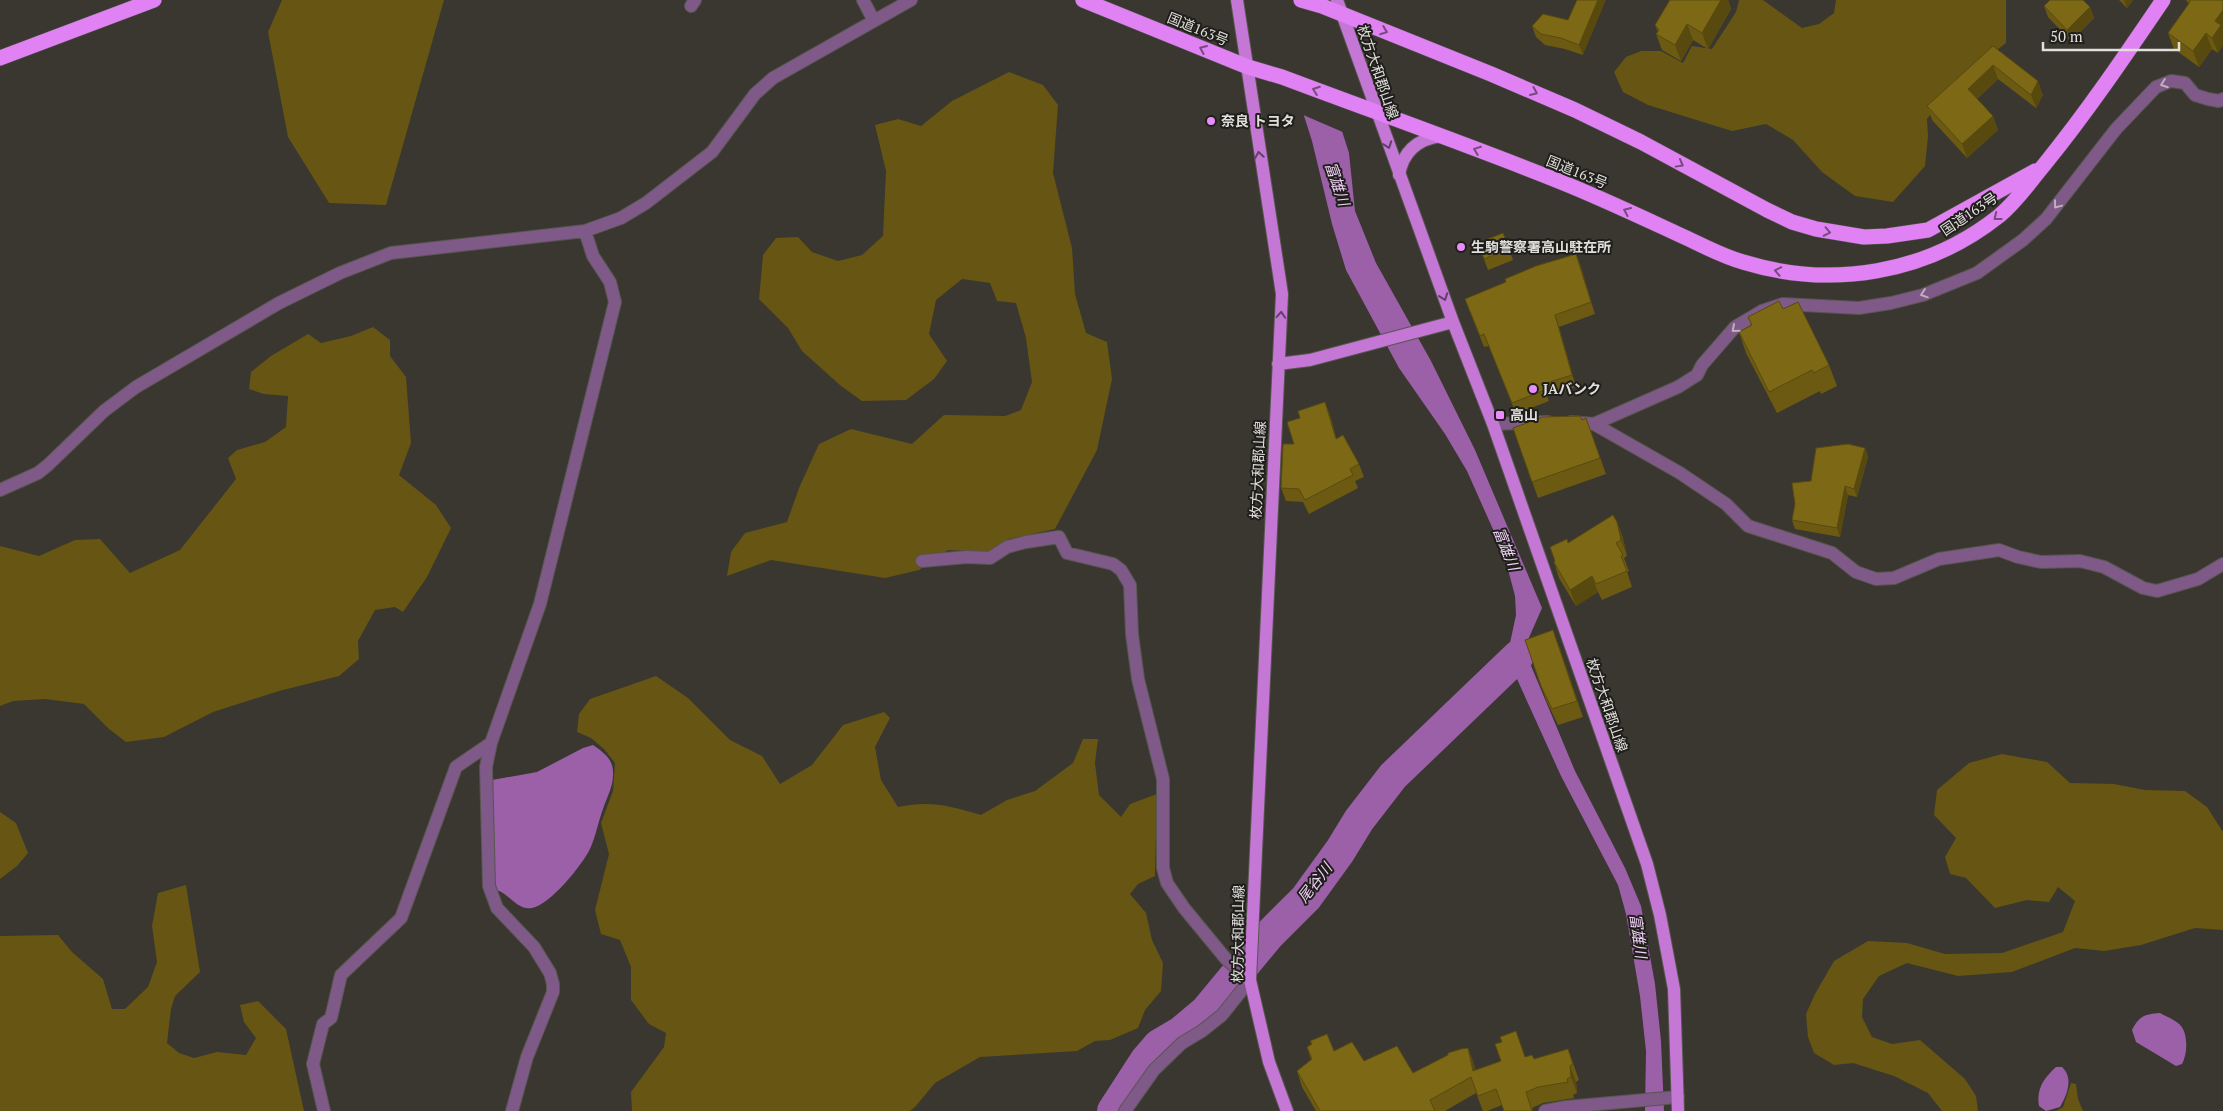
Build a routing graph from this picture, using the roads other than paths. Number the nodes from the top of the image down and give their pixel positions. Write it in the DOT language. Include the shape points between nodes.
graph roads {
  1 [pos="154,0"];
  2 [pos="863,0"];
  3 [pos="911,0"];
  4 [pos="1083,0"];
  5 [pos="1237,0"];
  6 [pos="1301,0"];
  7 [pos="1337,0"];
  8 [pos="2163,0"];
  9 [pos="1342,15"];
  10 [pos="874,21"];
  11 [pos="0,58"];
  12 [pos="1248,67"];
  13 [pos="2223,99"];
  14 [pos="1376,114"];
  15 [pos="1441,136"];
  16 [pos="2041,168"];
  17 [pos="1399,175"];
  18 [pos="585,231"];
  19 [pos="1453,322"];
  20 [pos="1278,364"];
  21 [pos="1493,424"];
  22 [pos="1594,424"];
  23 [pos="0,490"];
  24 [pos="922,561"];
  25 [pos="2223,564"];
  26 [pos="491,743"];
  27 [pos="1250,980"];
  28 [pos="1678,1096"];
  29 [pos="324,1111"];
  30 [pos="512,1111"];
  31 [pos="1125,1111"];
  32 [pos="1287,1111"];
  33 [pos="1546,1111"];
  34 [pos="1678,1111"];
  1 -- 11 [label="highway"];
  2 -- 10 [label="street"];
  3 -- 10 [label="street"];
  12 -- 4 [label="highway, 国道163号, one-way"];
  5 -- 12 [label="main road, 枚方大和郡山線"];
  6 -- 9 [label="highway, 国道163号"];
  7 -- 9 [label="main road, 枚方大和郡山線"];
  8 -- 16 [label="highway, 国道163号" via="2083,115"];
  9 -- 14 [label="main road, 枚方大和郡山線"];
  9 -- 16 [label="highway, 国道163号, one-way" via="1575,110 1767,210 1816,229 1864,237 1928,230"];
  10 -- 18 [label="street" via="773,78 755,94 705,158 646,203 621,218"];
  14 -- 12 [label="highway, 国道163号, one-way"];
  20 -- 12 [label="main road, 枚方大和郡山線, one-way" via="1282,294"];
  13 -- 22 [label="street, one-way" via="2208,99 2178,82 2171,81 2156,87 2116,129 2046,219 1977,273 1922,295 1891,303 1859,308 1783,304 1762,311 1735,327 1697,375 1678,387"];
  14 -- 15 [label="highway, 国道163号"];
  14 -- 17 [label="main road, 枚方大和郡山線, one-way"];
  16 -- 15 [label="highway, 国道163号, one-way" via="2020,196 2000,215 1959,243 1930,257 1870,272 1811,276 1740,261 1561,182"];
  15 -- 17 [label="main road" via="1424,139 1413,147 1402,163"];
  17 -- 19 [label="main road, 枚方大和郡山線, one-way"];
  18 -- 23 [label="street" via="391,253 340,273 279,303 136,388 104,411 48,466"];
  18 -- 26 [label="street" via="593,256 610,282 615,302 540,604"];
  19 -- 20 [label="main road" via="1310,360"];
  19 -- 21 [label="main road, 枚方大和郡山線"];
  20 -- 27 [label="main road, 枚方大和郡山線"];
  21 -- 22 [label="street" via="1539,421"];
  21 -- 28 [label="main road, 枚方大和郡山線" via="1647,864 1674,989"];
  22 -- 25 [label="street" via="1680,473 1726,504 1748,526 1832,553 1856,572 1876,579 1894,578 1939,559 1999,550 2041,562 2080,561 2104,567 2143,588 2158,591 2198,579"];
  24 -- 27 [label="street" via="990,558 1007,547 1059,537 1067,553 1112,564 1121,570 1130,585 1138,679 1163,779 1163,868 1167,883 1226,958"];
  26 -- 29 [label="street" via="456,767 401,918 341,975 331,1018 324,1024 313,1064"];
  26 -- 30 [label="street" via="486,767 489,886 497,908 534,947 553,984"];
  27 -- 31 [label="street" via="1222,1015 1182,1043 1154,1070"];
  27 -- 32 [label="main road, 枚方大和郡山線" via="1268,1062"];
  28 -- 33 [label="street"];
  28 -- 34 [label="main road, 枚方大和郡山線"];
}
